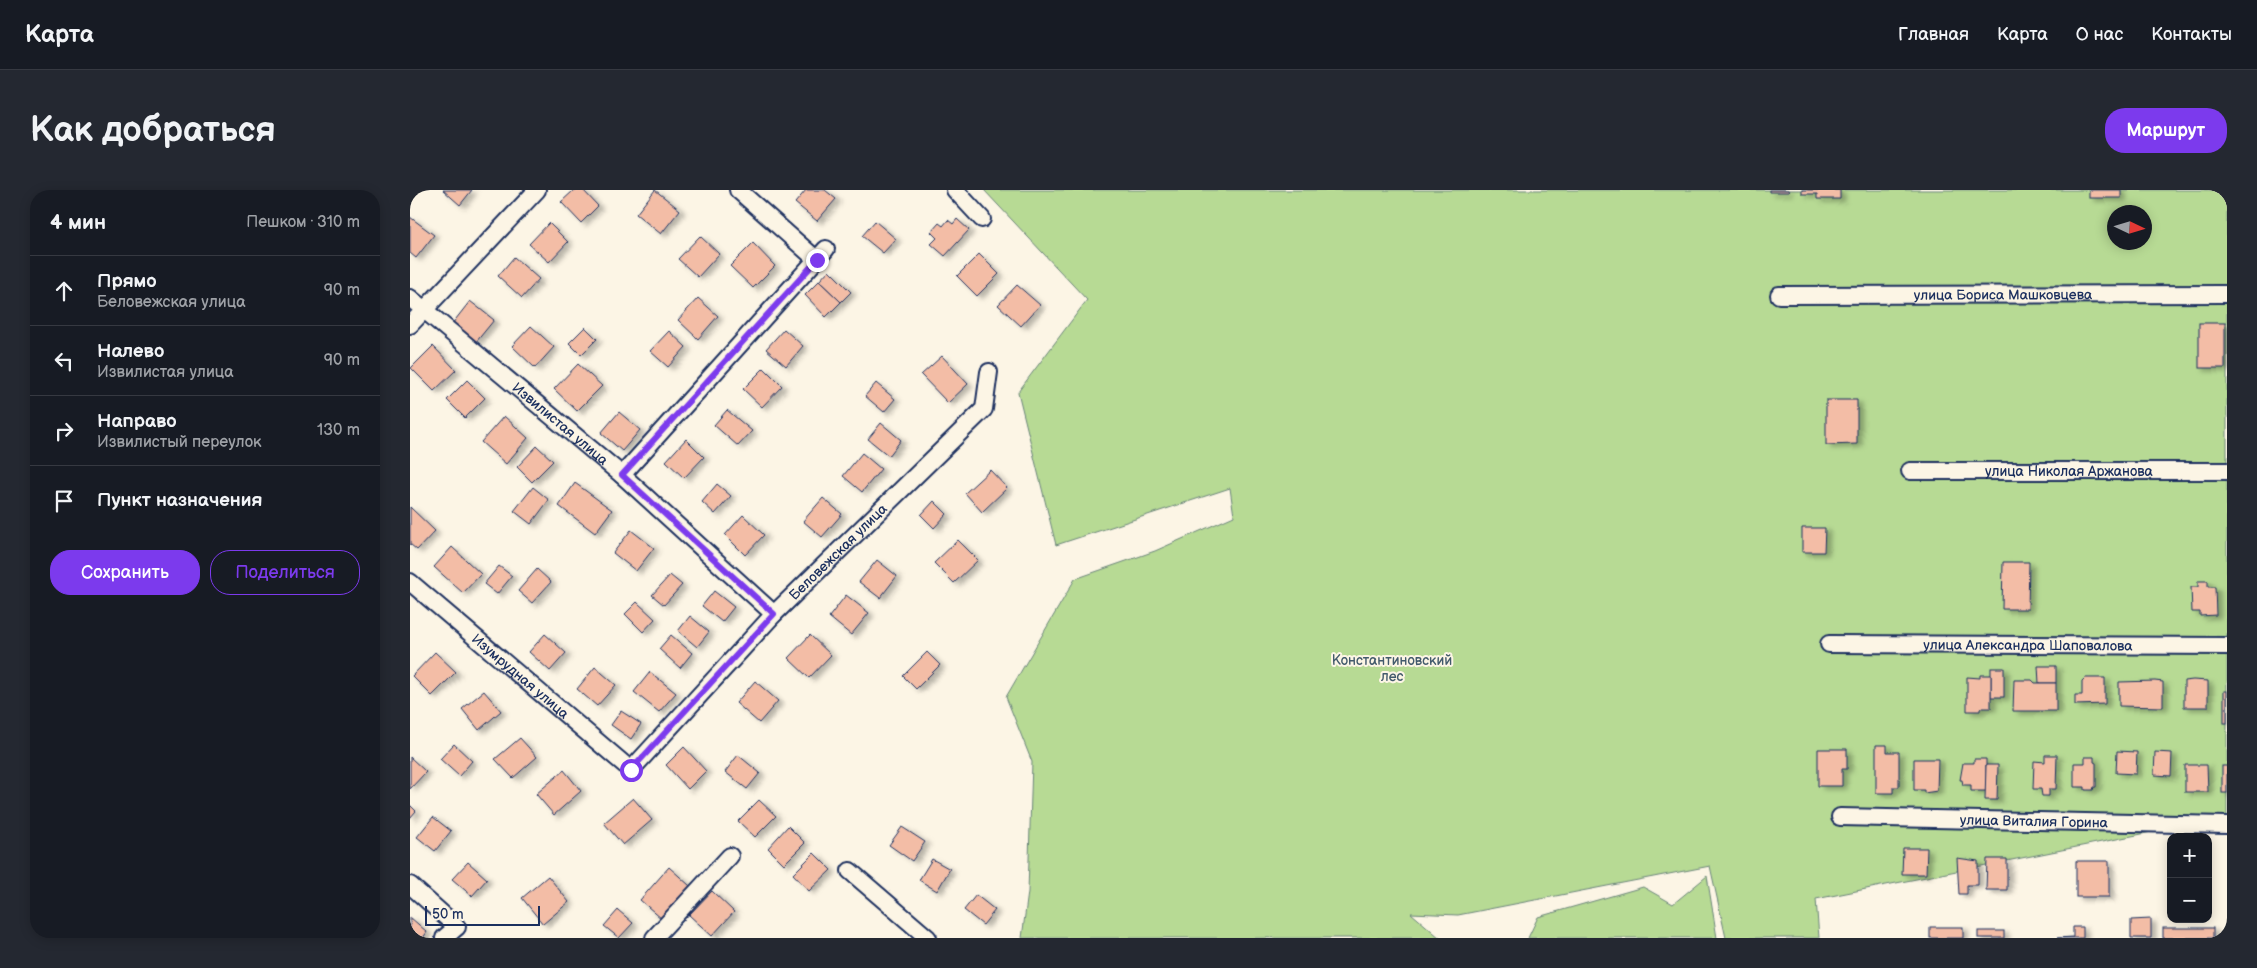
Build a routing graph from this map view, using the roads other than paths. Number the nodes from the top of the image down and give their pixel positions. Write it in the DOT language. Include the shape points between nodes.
graph roads {
  1 [pos="537,190"];
  2 [pos="738,190"];
  3 [pos="954,190"];
  4 [pos="982,219"];
  5 [pos="2227,294"];
  6 [pos="1779,295"];
  7 [pos="410,298"];
  8 [pos="424,312"];
  9 [pos="410,325"];
  10 [pos="989,372"];
  11 [pos="1910,471"];
  12 [pos="2227,471"];
  13 [pos="622,475"];
  14 [pos="410,582"];
  15 [pos="774,614"];
  16 [pos="1829,644"];
  17 [pos="2227,646"];
  18 [pos="631,770"];
  19 [pos="1840,816"];
  20 [pos="2227,825"];
  21 [pos="730,856"];
  22 [pos="850,871"];
  23 [pos="410,885"];
  24 [pos="444,938"];
  25 [pos="654,938"];
  26 [pos="928,938"];
  1 -- 8 [label="street"];
  2 -- 13 [label="street" via="822,254"];
  3 -- 4 [label="street"];
  5 -- 6 [label="street, улица Бориса Машковцева"];
  7 -- 8 [label="street, Извилистая улица"];
  8 -- 9 [label="street"];
  8 -- 13 [label="street, Извилистая улица"];
  10 -- 15 [label="street, Беловежская улица" via="984,409"];
  11 -- 12 [label="street, улица Николая Аржанова"];
  13 -- 15 [label="street, Извилистая улица"];
  14 -- 18 [label="street, Изумрудная улица"];
  15 -- 18 [label="street, Беловежская улица"];
  16 -- 17 [label="street, улица Александра Шаповалова"];
  19 -- 20 [label="street, улица Виталия Горина"];
  21 -- 25 [label="street"];
  22 -- 26 [label="street"];
  23 -- 24 [label="street" via="457,926"];
}
